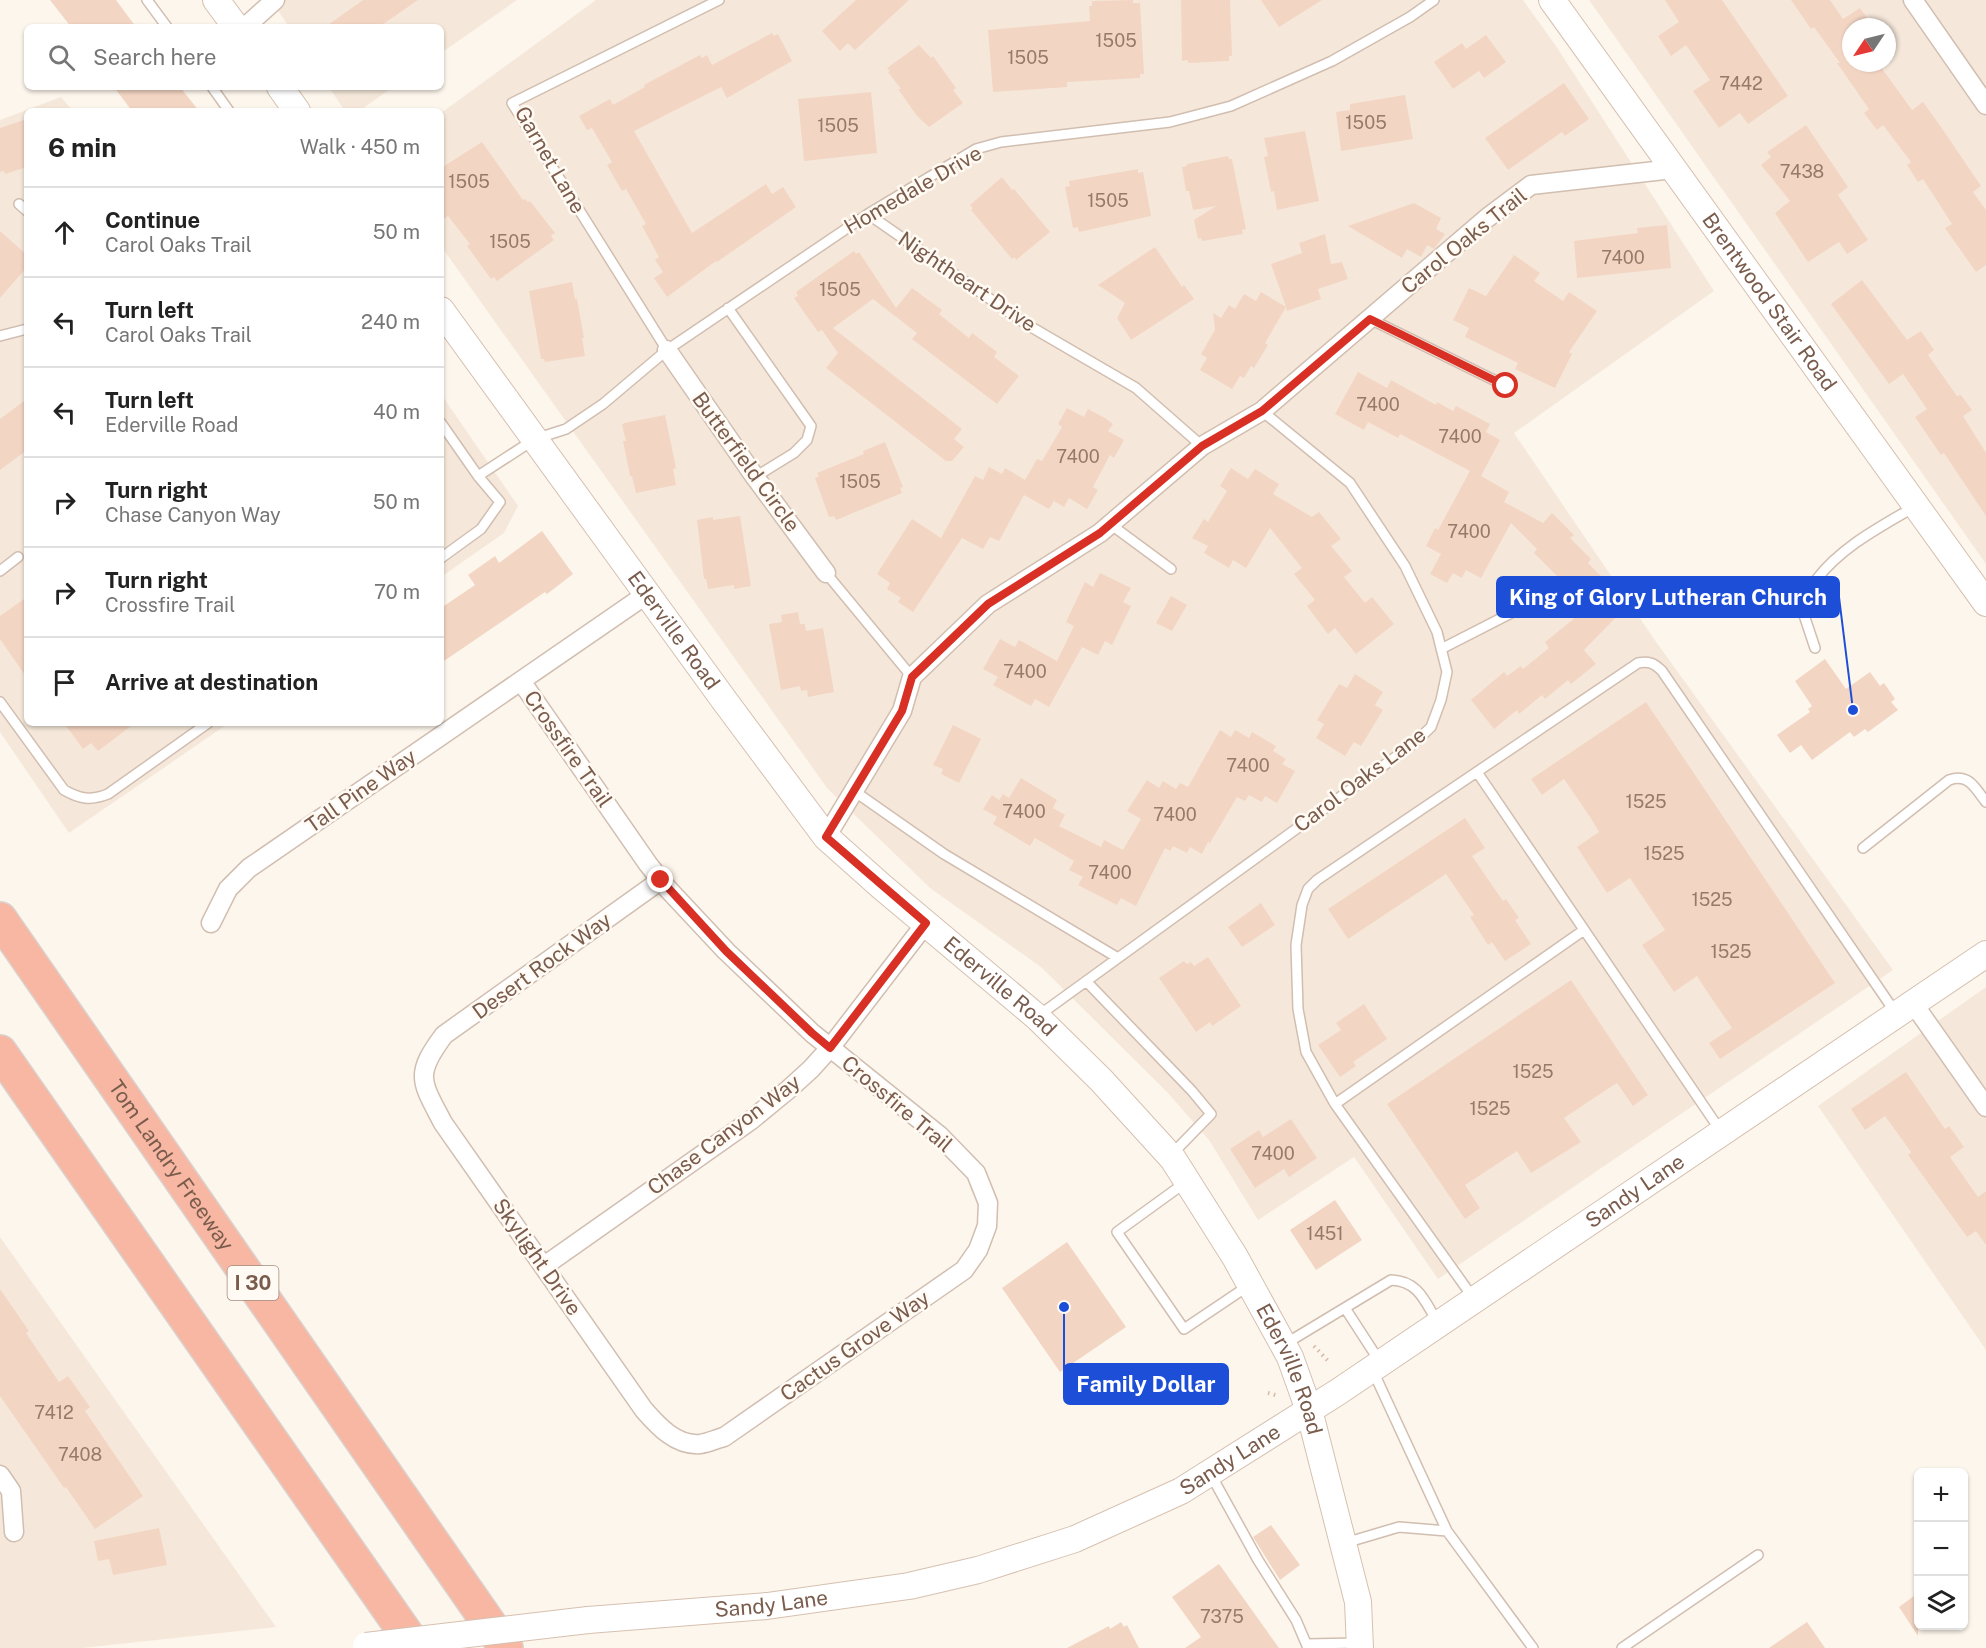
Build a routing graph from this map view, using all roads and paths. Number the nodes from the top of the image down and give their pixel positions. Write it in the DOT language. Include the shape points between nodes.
graph roads {
  1 [pos="147,0"];
  2 [pos="216,0"];
  3 [pos="275,0"];
  4 [pos="719,0"];
  5 [pos="1552,0"];
  6 [pos="1913,0"];
  7 [pos="1432,1"];
  8 [pos="165,24"];
  9 [pos="234,24"];
  10 [pos="248,24"];
  11 [pos="214,90"];
  12 [pos="282,90"];
  13 [pos="1986,105"];
  14 [pos="227,108"];
  15 [pos="295,108"];
  16 [pos="1674,169"];
  17 [pos="19,204"];
  18 [pos="24,208"];
  19 [pos="868,214"];
  20 [pos="728,308"];
  21 [pos="444,314"];
  22 [pos="1370,319"];
  23 [pos="24,330"];
  24 [pos="0,336"];
  25 [pos="667,350"];
  26 [pos="1506,386"];
  27 [pos="1262,411"];
  28 [pos="444,427"];
  29 [pos="535,439"];
  30 [pos="1202,446"];
  31 [pos="478,476"];
  32 [pos="754,477"];
  33 [pos="1916,505"];
  34 [pos="1110,524"];
  35 [pos="444,556"];
  36 [pos="18,557"];
  37 [pos="1171,569"];
  38 [pos="0,571"];
  39 [pos="826,573"];
  40 [pos="646,594"];
  41 [pos="1986,603"];
  42 [pos="1529,604"];
  43 [pos="1815,648"];
  44 [pos="1441,649"];
  45 [pos="912,677"];
  46 [pos="521,681"];
  47 [pos="0,702"];
  48 [pos="204,726"];
  49 [pos="1477,772"];
  50 [pos="854,791"];
  51 [pos="1986,802"];
  52 [pos="826,837"];
  53 [pos="1863,848"];
  54 [pos="661,880"];
  55 [pos="0,919"];
  56 [pos="211,923"];
  57 [pos="926,923"];
  58 [pos="1584,930"];
  59 [pos="1986,954"];
  60 [pos="1118,958"];
  61 [pos="1086,981"];
  62 [pos="1905,1008"];
  63 [pos="1037,1017"];
  64 [pos="830,1048"];
  65 [pos="0,1052"];
  66 [pos="428,1057"];
  67 [pos="1335,1104"];
  68 [pos="1986,1107"];
  69 [pos="1721,1132"];
  70 [pos="1170,1156"];
  71 [pos="1187,1181"];
  72 [pos="988,1203"];
  73 [pos="544,1266"];
  74 [pos="1250,1284"];
  75 [pos="1474,1299"];
  76 [pos="1345,1308"];
  77 [pos="1438,1323"];
  78 [pos="1283,1345"];
  79 [pos="1314,1346"];
  80 [pos="1330,1363"];
  81 [pos="1376,1365"];
  82 [pos="1268,1393"];
  83 [pos="1280,1396"];
  84 [pos="1309,1410"];
  85 [pos="680,1441"];
  86 [pos="1210,1473"];
  87 [pos="0,1475"];
  88 [pos="1447,1531"];
  89 [pos="14,1532"];
  90 [pos="1343,1544"];
  91 [pos="1758,1555"];
  92 [pos="1307,1646"];
  93 [pos="1360,1646"];
  94 [pos="359,1647"];
  95 [pos="416,1648"];
  96 [pos="506,1648"];
  97 [pos="1533,1648"];
  98 [pos="1622,1648"];
  1 -- 8 [label="lane"];
  2 -- 9 [label="street"];
  3 -- 10 [label="street"];
  4 -- 25 [label="lane, Garnet Lane" via="513,103"];
  5 -- 16 [label="street, Brentwood Stair Road"];
  6 -- 13 [label="street"];
  7 -- 19 [label="lane, Homedale Drive" via="1332,61 1231,106 1170,122 976,148"];
  11 -- 14 [label="lane"];
  12 -- 15 [label="street"];
  16 -- 22 [label="street, Carol Oaks Trail" via="1531,185"];
  16 -- 33 [label="street, Brentwood Stair Road"];
  17 -- 18 [label="lane"];
  19 -- 20 [label="lane, Homedale Drive"];
  19 -- 30 [label="lane, Nightheart Drive" via="1026,324 1136,388"];
  20 -- 25 [label="lane, Homedale Drive"];
  20 -- 32 [label="lane" via="811,426 807,440 794,453"];
  21 -- 29 [label="street, Ederville Road"];
  22 -- 26 [label="lane"];
  22 -- 27 [label="street, Carol Oaks Trail"];
  23 -- 24 [label="lane"];
  25 -- 29 [label="lane, Homedale Drive" via="603,404 566,429"];
  25 -- 32 [label="street, Butterfield Circle"];
  27 -- 30 [label="street, Carol Oaks Trail"];
  27 -- 44 [label="lane, Carol Oaks Lane" via="1350,483 1405,566 1437,632"];
  28 -- 31 [label="lane"];
  29 -- 31 [label="lane, Homedale Drive"];
  29 -- 40 [label="street, Ederville Road"];
  30 -- 34 [label="street, Carol Oaks Trail"];
  31 -- 35 [label="lane" via="500,502 481,529"];
  32 -- 39 [label="street, Butterfield Circle"];
  33 -- 41 [label="street, Brentwood Stair Road"];
  33 -- 43 [label="lane" via="1835,559 1815,581 1802,609"];
  34 -- 37 [label="lane"];
  34 -- 45 [label="street, Carol Oaks Trail" via="988,604"];
  36 -- 38 [label="lane"];
  39 -- 45 [label="lane"];
  40 -- 46 [label="street, Tall Pine Way"];
  40 -- 52 [label="street, Ederville Road"];
  42 -- 44 [label="lane"];
  44 -- 60 [label="lane, Carol Oaks Lane" via="1447,672 1441,700 1431,727 1412,746"];
  45 -- 50 [label="street, Carol Oaks Trail" via="902,711"];
  46 -- 54 [label="street, Crossfire Trail"];
  46 -- 56 [label="street, Tall Pine Way" via="249,868 228,889"];
  47 -- 48 [label="lane" via="64,790 79,798 94,799 108,794"];
  49 -- 58 [label="lane"];
  49 -- 62 [label="lane" via="1638,663 1655,664"];
  49 -- 67 [label="lane" via="1308,889 1296,945 1298,1009 1306,1052"];
  50 -- 52 [label="street, Carol Oaks Trail"];
  50 -- 60 [label="lane" via="944,854"];
  51 -- 53 [label="lane" via="1967,779 1949,780"];
  52 -- 57 [label="street, Ederville Road"];
  54 -- 64 [label="street, Crossfire Trail" via="726,951"];
  54 -- 66 [label="street, Desert Rock Way" via="444,1035"];
  55 -- 96 [label="highway, Tom Landry Freeway / I 30"];
  57 -- 63 [label="street, Ederville Road"];
  57 -- 64 [label="street, Chase Canyon Way"];
  58 -- 67 [label="lane"];
  58 -- 69 [label="lane"];
  59 -- 62 [label="street, Sandy Lane"];
  60 -- 61 [label="lane, Carol Oaks Lane"];
  61 -- 63 [label="lane, Carol Oaks Lane"];
  61 -- 70 [label="lane" via="1211,1114"];
  62 -- 68 [label="street"];
  62 -- 69 [label="street, Sandy Lane"];
  63 -- 70 [label="street, Ederville Road"];
  64 -- 72 [label="street, Crossfire Trail" via="940,1136 976,1173"];
  64 -- 73 [label="street, Chase Canyon Way" via="812,1069 750,1121"];
  65 -- 95 [label="highway"];
  66 -- 73 [label="street, Skylight Drive" via="425,1089 443,1123"];
  67 -- 75 [label="lane"];
  69 -- 75 [label="street, Sandy Lane"];
  70 -- 71 [label="street, Ederville Road"];
  71 -- 74 [label="street, Ederville Road"];
  71 -- 74 [label="lane" via="1117,1232 1184,1329"];
  72 -- 85 [label="street, Cactus Grove Way" via="987,1226 978,1250 964,1270 724,1437 699,1444"];
  73 -- 85 [label="street, Skylight Drive" via="644,1410 659,1428"];
  74 -- 78 [label="street, Ederville Road"];
  75 -- 77 [label="street, Sandy Lane"];
  76 -- 77 [label="lane" via="1391,1280 1404,1281 1416,1288"];
  76 -- 78 [label="lane"];
  76 -- 81 [label="lane"];
  77 -- 81 [label="street, Sandy Lane"];
  78 -- 84 [label="street, Ederville Road"];
  79 -- 80 [label="path"];
  81 -- 84 [label="street, Sandy Lane"];
  81 -- 88 [label="lane"];
  82 -- 83 [label="path"];
  84 -- 86 [label="street, Sandy Lane"];
  84 -- 90 [label="street, Ederville Road"];
  86 -- 92 [label="lane" via="1296,1620"];
  86 -- 94 [label="street, Sandy Lane, bridge" via="1181,1491 1075,1539 978,1570 909,1586 767,1606 588,1620"];
  87 -- 89 [label="street" via="11,1491"];
  88 -- 90 [label="lane" via="1399,1527"];
  88 -- 97 [label="lane"];
  90 -- 93 [label="street, Ederville Road" via="1358,1602"];
  91 -- 98 [label="lane"];
  92 -- 93 [label="lane"];
}
